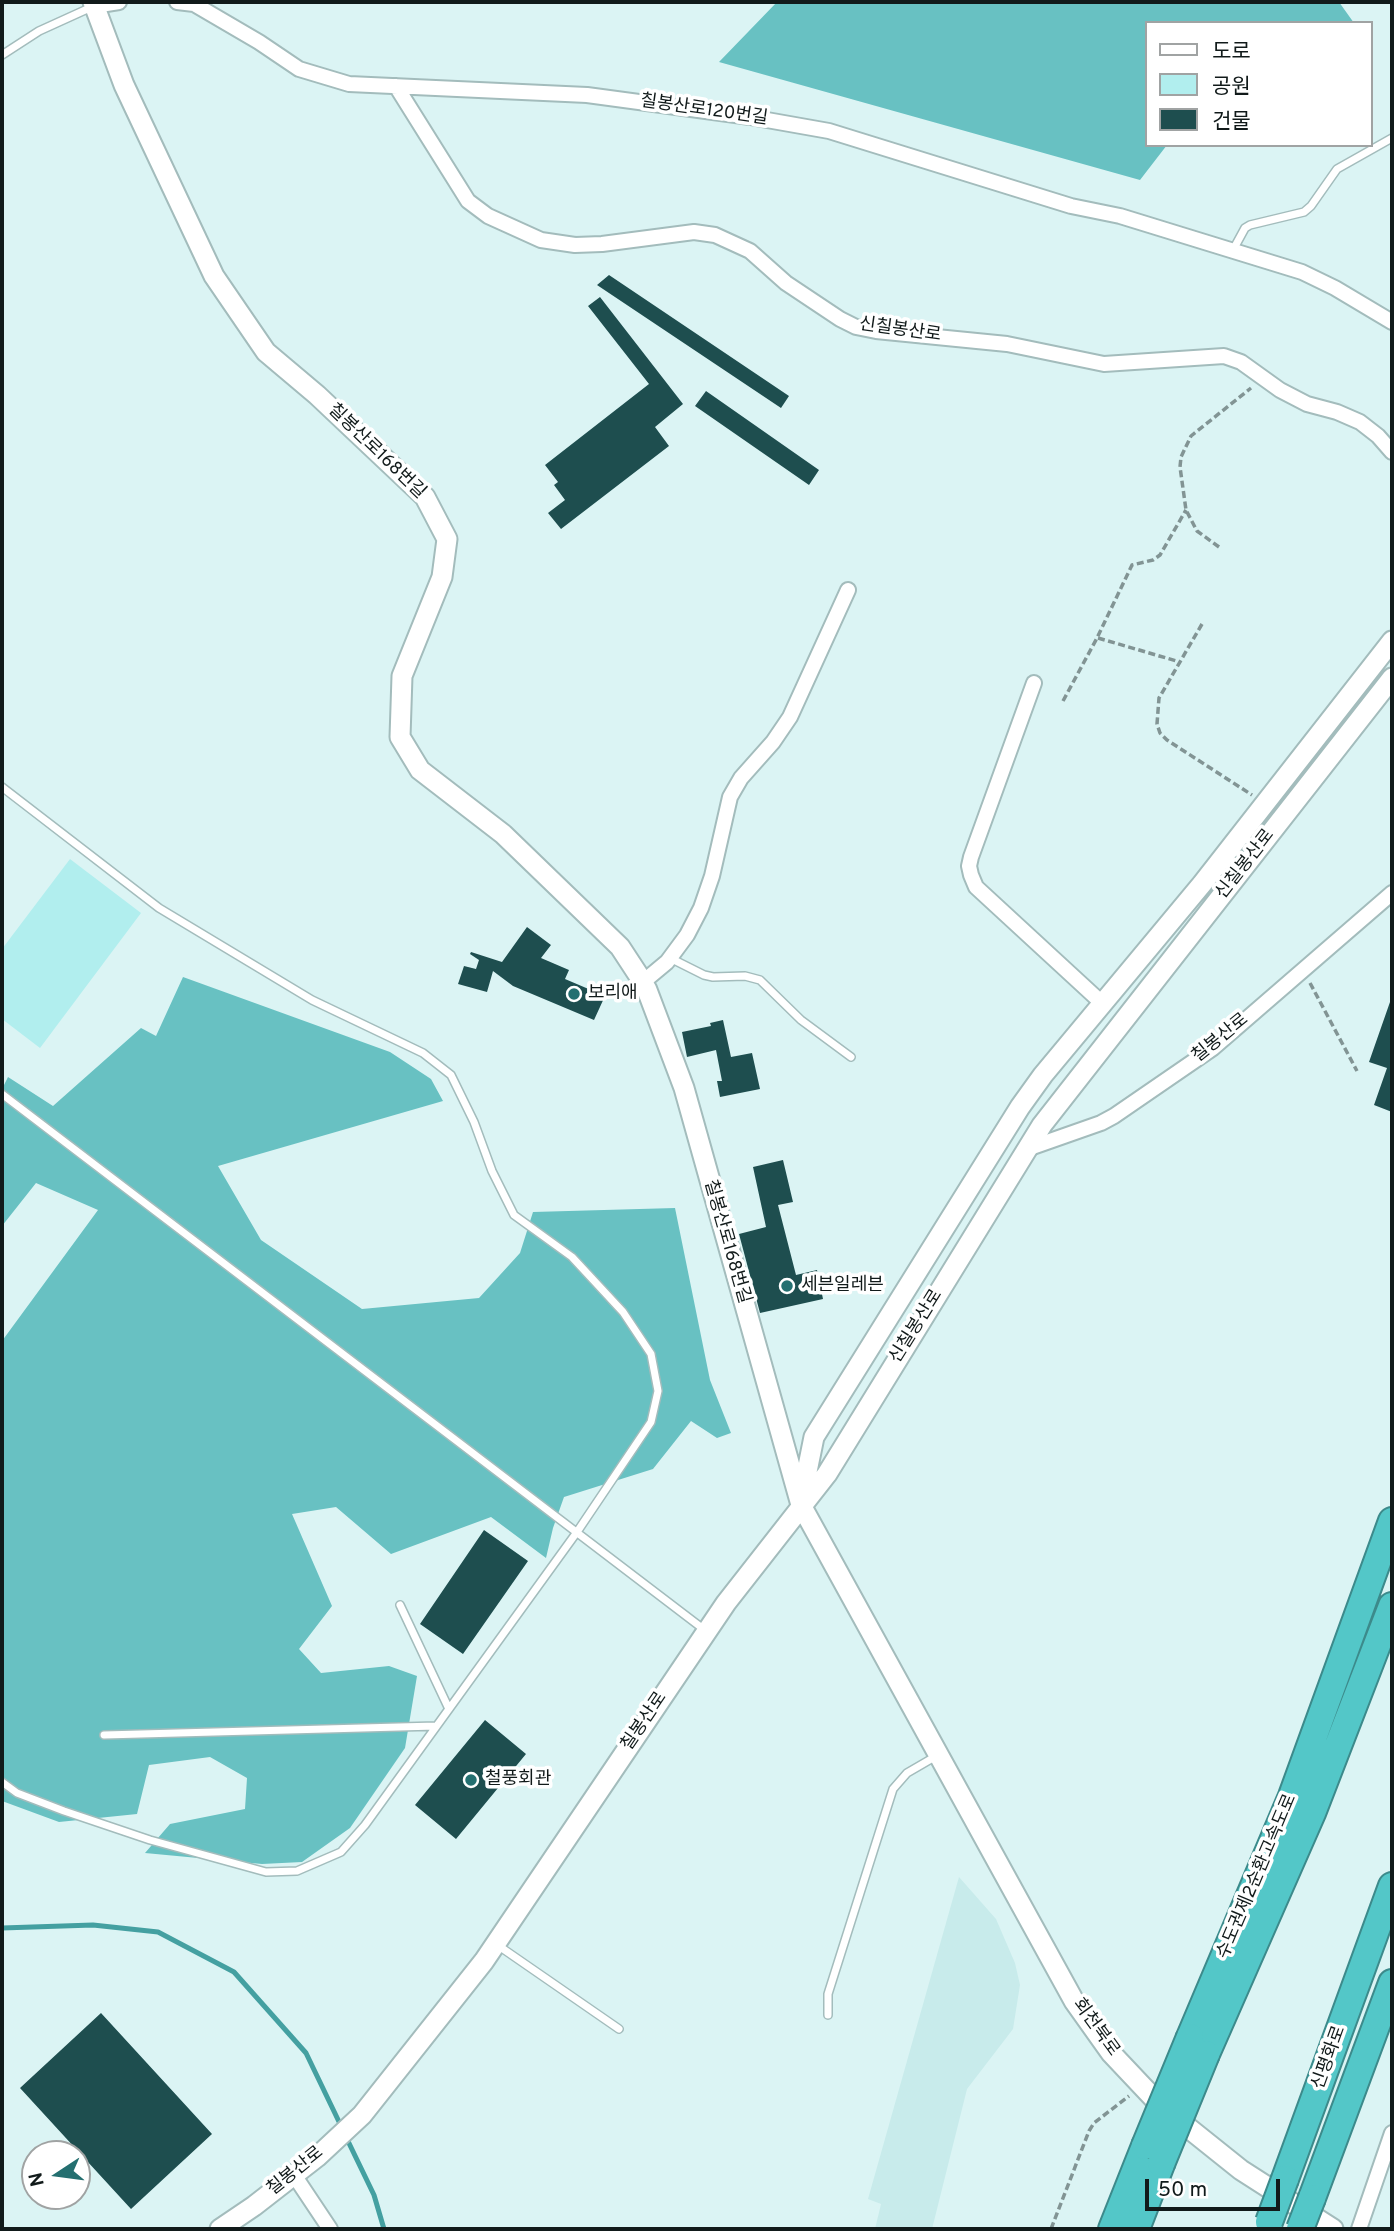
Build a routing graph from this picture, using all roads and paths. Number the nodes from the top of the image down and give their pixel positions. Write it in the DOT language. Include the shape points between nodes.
graph roads {
  1 [pos="119,2"];
  2 [pos="177,2"];
  3 [pos="94,4"];
  4 [pos="2,55"];
  5 [pos="396,86"];
  6 [pos="1392,138"];
  7 [pos="1233,251"];
  8 [pos="1392,323"];
  9 [pos="1264,378"];
  10 [pos="1392,452"];
  11 [pos="1186,510"];
  12 [pos="1219,547"];
  13 [pos="848,590"];
  14 [pos="1202,624"];
  15 [pos="1097,638"];
  16 [pos="1392,641"];
  17 [pos="1180,662"];
  18 [pos="1392,678"];
  19 [pos="1034,683"];
  20 [pos="1063,701"];
  21 [pos="2,787"];
  22 [pos="1265,803"];
  23 [pos="1392,893"];
  24 [pos="670,958"];
  25 [pos="1301,971"];
  26 [pos="643,982"];
  27 [pos="1103,1003"];
  28 [pos="851,1057"];
  29 [pos="1357,1071"];
  30 [pos="2,1094"];
  31 [pos="1027,1149"];
  32 [pos="800,1505"];
  33 [pos="1392,1521"];
  34 [pos="577,1532"];
  35 [pos="400,1605"];
  36 [pos="1392,1606"];
  37 [pos="707,1631"];
  38 [pos="449,1709"];
  39 [pos="436,1726"];
  40 [pos="104,1735"];
  41 [pos="938,1755"];
  42 [pos="2,1782"];
  43 [pos="1392,1886"];
  44 [pos="496,1944"];
  45 [pos="1392,1983"];
  46 [pos="828,2015"];
  47 [pos="619,2029"];
  48 [pos="1198,2045"];
  49 [pos="1142,2086"];
  50 [pos="1392,2133"];
  51 [pos="1153,2155"];
  52 [pos="294,2175"];
  53 [pos="1268,2225"];
  54 [pos="220,2229"];
  55 [pos="330,2229"];
  56 [pos="1051,2229"];
  57 [pos="1112,2229"];
  58 [pos="1136,2229"];
  59 [pos="1300,2229"];
  60 [pos="1333,2229"];
  61 [pos="1360,2229"];
  1 -- 3 [label="street"];
  2 -- 5 [label="street, 칠봉산로120번길" via="194,4 299,69 349,84"];
  3 -- 4 [label="lane"];
  3 -- 26 [label="street, 칠봉산로168번길" via="124,85 214,276 266,352 425,497 447,539 442,577 402,676 400,737 420,770 503,834 620,947"];
  5 -- 7 [label="street, 칠봉산로120번길" via="587,95 830,131"];
  5 -- 9 [label="street, 신칠봉산로" via="468,201 488,216 541,240 575,245 694,232 715,235 750,251 786,283 856,327 1007,344 1104,364 1224,356"];
  6 -- 7 [label="lane" via="1337,169 1304,212 1245,228"];
  7 -- 8 [label="street, 칠봉산로120번길" via="1301,272"];
  9 -- 10 [label="street, 신칠봉산로" via="1307,404 1360,422"];
  9 -- 11 [label="path" via="1191,436 1180,467"];
  11 -- 12 [label="path" via="1197,531"];
  11 -- 15 [label="path" via="1160,555 1132,565"];
  13 -- 24 [label="street" via="790,718 730,797 701,908"];
  14 -- 17 [label="path"];
  15 -- 17 [label="path"];
  15 -- 20 [label="path"];
  16 -- 22 [label="street, 신칠봉산로"];
  17 -- 22 [label="path" via="1159,698 1160,733"];
  18 -- 31 [label="street, 신칠봉산로"];
  19 -- 27 [label="street" via="971,857 971,876 976,887"];
  21 -- 34 [label="lane" via="159,908 312,1000 423,1053 451,1074 514,1214 572,1258 623,1312 655,1367 658,1391 651,1422"];
  22 -- 27 [label="street, 신칠봉산로"];
  23 -- 25 [label="street, 칠봉산로"];
  24 -- 26 [label="street"];
  24 -- 28 [label="lane" via="704,975 760,980 801,1020"];
  25 -- 29 [label="path"];
  25 -- 31 [label="street, 칠봉산로" via="1213,1048 1126,1109 1101,1123"];
  26 -- 32 [label="street, 칠봉산로168번길" via="684,1088"];
  27 -- 32 [label="street, 신칠봉산로" via="1020,1107 814,1437"];
  30 -- 34 [label="lane"];
  31 -- 32 [label="street, 신칠봉산로" via="827,1474"];
  32 -- 37 [label="street, 칠봉산로"];
  32 -- 41 [label="street, 회천북로"];
  33 -- 48 [label="highway, 수도권제2순환고속도로"];
  34 -- 37 [label="lane"];
  34 -- 38 [label="lane"];
  35 -- 38 [label="lane"];
  36 -- 48 [label="highway, 수도권제2순환고속도로" via="1312,1813"];
  37 -- 44 [label="street, 칠봉산로"];
  38 -- 39 [label="lane"];
  39 -- 40 [label="lane"];
  39 -- 42 [label="lane" via="341,1852 297,1871 266,1872 150,1840 17,1793"];
  41 -- 46 [label="lane" via="907,1773 893,1789 828,1994"];
  41 -- 49 [label="street, 회천북로" via="1074,2001 1111,2053"];
  43 -- 53 [label="highway, 신평화로, bridge"];
  44 -- 47 [label="lane"];
  44 -- 52 [label="street, 칠봉산로" via="362,2115"];
  45 -- 59 [label="highway, 신평화로, bridge"];
  48 -- 51 [label="highway, 수도권제2순환고속도로, bridge"];
  49 -- 56 [label="path" via="1094,2123"];
  49 -- 60 [label="street, 회천북로" via="1241,2170"];
  50 -- 61 [label="street"];
  51 -- 57 [label="highway, 수도권제2순환고속도로"];
  51 -- 58 [label="highway, 수도권제2순환고속도로"];
  52 -- 54 [label="street, 칠봉산로"];
  52 -- 55 [label="street"];
}
